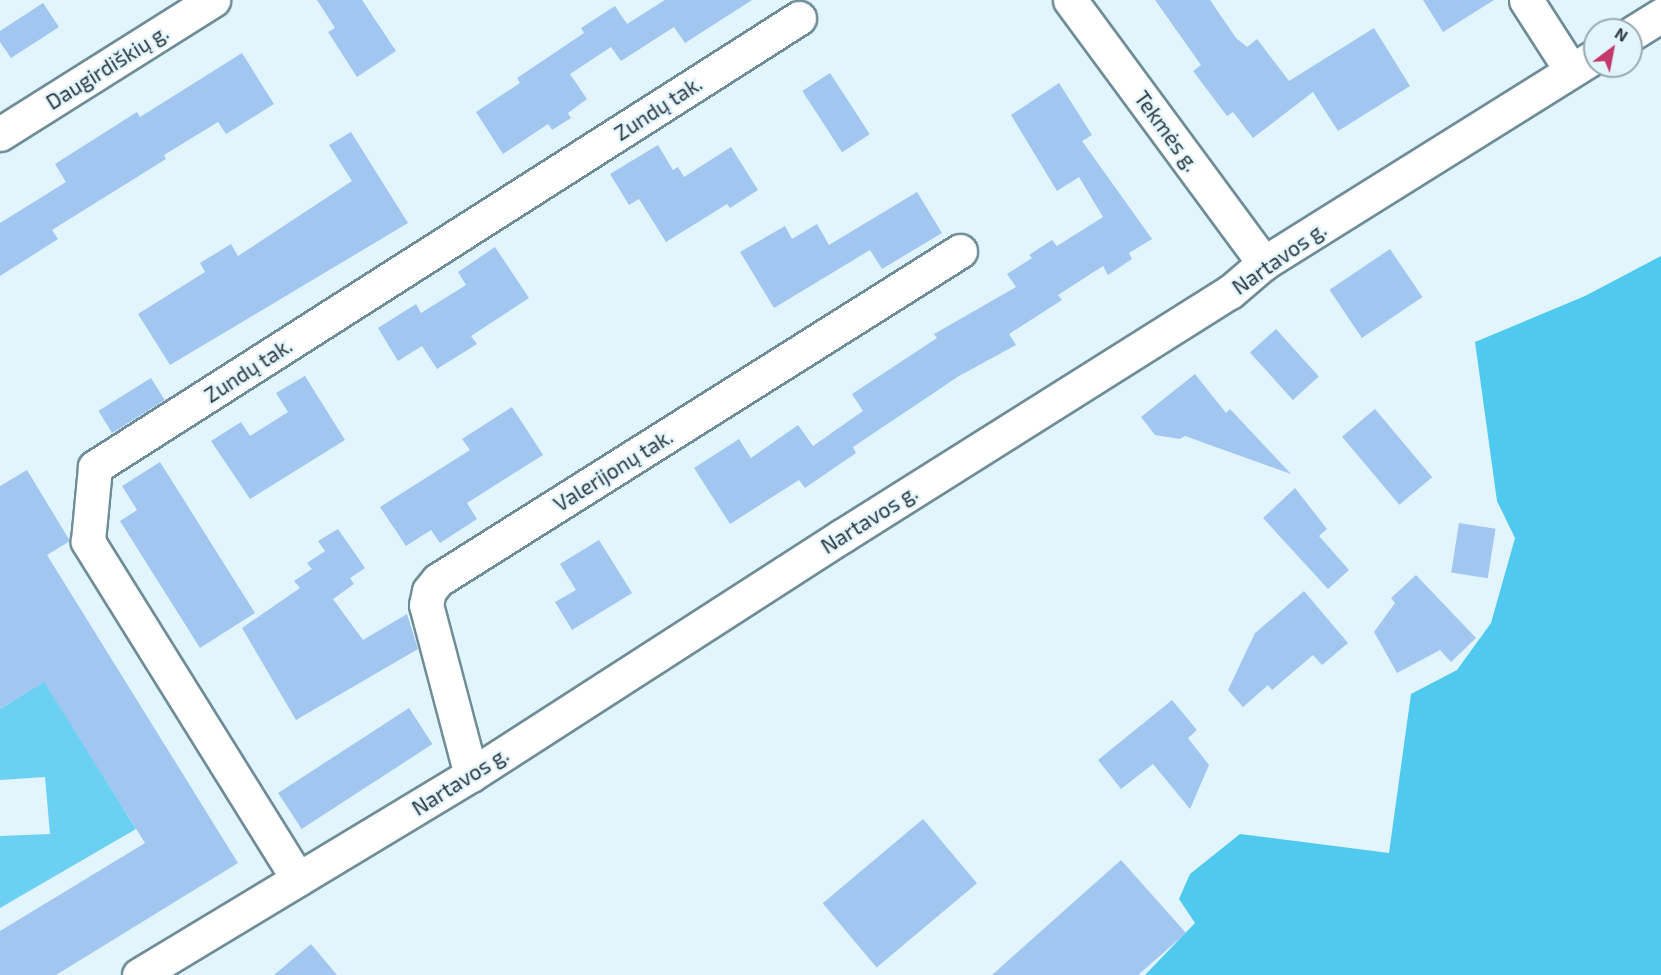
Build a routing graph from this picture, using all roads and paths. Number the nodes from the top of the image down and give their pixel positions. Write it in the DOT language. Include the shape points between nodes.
graph roads {
  1 [pos="213,0"];
  2 [pos="1070,0"];
  3 [pos="1526,0"];
  4 [pos="1661,15"];
  5 [pos="799,18"];
  6 [pos="1643,26"];
  7 [pos="1583,63"];
  8 [pos="0,134"];
  9 [pos="960,251"];
  10 [pos="1264,263"];
  11 [pos="471,775"];
  12 [pos="298,879"];
  13 [pos="139,975"];
  1 -- 8 [label="street, Daugirdiškių g."];
  2 -- 10 [label="street, Tekmės g."];
  3 -- 7 [label="street"];
  4 -- 6 [label="street"];
  5 -- 12 [label="street, Zundų tak." via="95,467 88,541"];
  7 -- 10 [label="street, Nartavos g."];
  9 -- 11 [label="street, Valerijonų tak." via="438,580 429,591 426,605"];
  10 -- 11 [label="street, Nartavos g." via="1230,292"];
  11 -- 12 [label="street, Nartavos g."];
  12 -- 13 [label="street, Nartavos g."];
}
